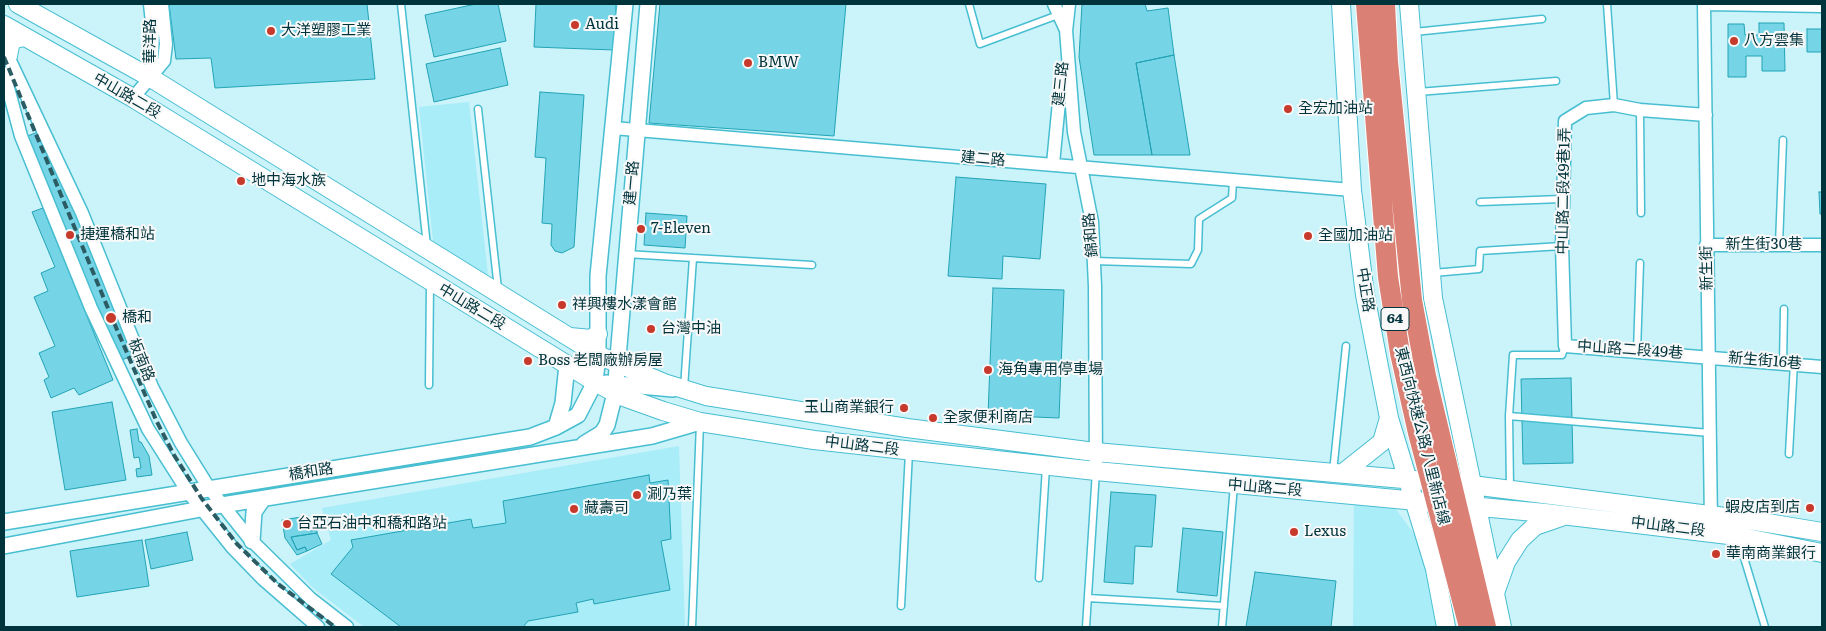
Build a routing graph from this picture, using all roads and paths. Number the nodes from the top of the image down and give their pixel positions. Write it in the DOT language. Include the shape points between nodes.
graph roads {
  1 [pos="18,4"];
  2 [pos="150,4"];
  3 [pos="162,4"];
  4 [pos="401,4"];
  5 [pos="625,4"];
  6 [pos="648,4"];
  7 [pos="969,4"];
  8 [pos="1069,4"];
  9 [pos="1341,4"];
  10 [pos="1366,4"];
  11 [pos="1374,4"];
  12 [pos="1385,4"];
  13 [pos="1409,4"];
  14 [pos="1606,4"];
  15 [pos="1704,4"];
  16 [pos="1709,4"];
  17 [pos="1822,6"];
  18 [pos="1056,10"];
  19 [pos="1542,19"];
  20 [pos="4,25"];
  21 [pos="1066,30"];
  22 [pos="1411,32"];
  23 [pos="24,37"];
  24 [pos="5,59"];
  25 [pos="151,78"];
  26 [pos="1556,81"];
  27 [pos="1416,93"];
  28 [pos="133,98"];
  29 [pos="1614,105"];
  30 [pos="478,109"];
  31 [pos="1640,110"];
  32 [pos="1706,115"];
  33 [pos="613,128"];
  34 [pos="637,130"];
  35 [pos="1783,140"];
  36 [pos="1053,164"];
  37 [pos="1080,168"];
  38 [pos="1233,181"];
  39 [pos="1352,190"];
  40 [pos="1562,199"];
  41 [pos="1480,202"];
  42 [pos="1641,213"];
  43 [pos="1706,245"];
  44 [pos="1822,245"];
  45 [pos="1562,246"];
  46 [pos="1779,246"];
  47 [pos="427,250"];
  48 [pos="626,254"];
  49 [pos="693,258"];
  50 [pos="1094,261"];
  51 [pos="1640,263"];
  52 [pos="812,265"];
  53 [pos="1431,273"];
  54 [pos="430,281"];
  55 [pos="499,294"];
  56 [pos="1784,309"];
  57 [pos="598,334"];
  58 [pos="567,336"];
  59 [pos="1346,346"];
  60 [pos="1565,346"];
  61 [pos="1637,351"];
  62 [pos="598,355"];
  63 [pos="1708,356"];
  64 [pos="1789,363"];
  65 [pos="616,364"];
  66 [pos="567,365"];
  67 [pos="1822,367"];
  68 [pos="595,382"];
  69 [pos="429,385"];
  70 [pos="615,389"];
  71 [pos="684,389"];
  72 [pos="1509,416"];
  73 [pos="1389,418"];
  74 [pos="700,422"];
  75 [pos="556,427"];
  76 [pos="1710,433"];
  77 [pos="909,451"];
  78 [pos="1095,452"];
  79 [pos="554,453"];
  80 [pos="1789,454"];
  81 [pos="1046,466"];
  82 [pos="1096,471"];
  83 [pos="1338,473"];
  84 [pos="1409,479"];
  85 [pos="1441,482"];
  86 [pos="1234,485"];
  87 [pos="1472,485"];
  88 [pos="210,488"];
  89 [pos="1510,490"];
  90 [pos="188,492"];
  91 [pos="263,499"];
  92 [pos="1415,501"];
  93 [pos="1446,504"];
  94 [pos="222,505"];
  95 [pos="1476,506"];
  96 [pos="202,510"];
  97 [pos="1566,515"];
  98 [pos="4,522"];
  99 [pos="1711,524"];
  100 [pos="1822,532"];
  101 [pos="1737,536"];
  102 [pos="252,541"];
  103 [pos="4,546"];
  104 [pos="1822,553"];
  105 [pos="1489,563"];
  106 [pos="1435,569"];
  107 [pos="1039,578"];
  108 [pos="1495,593"];
  109 [pos="1088,598"];
  110 [pos="901,606"];
  111 [pos="1224,606"];
  112 [pos="318,627"];
  113 [pos="347,627"];
  114 [pos="692,627"];
  115 [pos="1086,627"];
  116 [pos="1222,627"];
  117 [pos="1446,627"];
  118 [pos="1468,627"];
  119 [pos="1486,627"];
  120 [pos="1502,627"];
  121 [pos="1765,627"];
  1 -- 25 [label="main road, 中山路二段"];
  2 -- 25 [label="street, 華洋路" via="154,32"];
  3 -- 25 [label="street, 華洋路" via="166,44 164,60"];
  4 -- 47 [label="lane"];
  5 -- 33 [label="street, 建一路"];
  6 -- 34 [label="street, 建一路"];
  7 -- 18 [label="lane" via="980,44"];
  8 -- 21 [label="street, 建三路"];
  9 -- 39 [label="main road, 中正路"];
  10 -- 118 [label="highway, 東西向快速公路 八里新店線 / 64, bridge" via="1388,277 1398,344"];
  11 -- 85 [label="main road" via="1380,98 1402,299 1415,377"];
  12 -- 119 [label="highway, 東西向快速公路 八里新店線 / 64, bridge" via="1412,300 1426,376"];
  13 -- 22 [label="main road"];
  14 -- 29 [label="lane"];
  15 -- 32 [label="street, 新生街"];
  16 -- 17 [label="street"];
  18 -- 21 [label="street, 錦和路"];
  19 -- 22 [label="lane"];
  20 -- 23 [label="main road, 中山路二段"];
  21 -- 36 [label="street, 建三路"];
  21 -- 37 [label="street, 錦和路" via="1069,88"];
  22 -- 27 [label="main road"];
  23 -- 24 [label="main road" via="11,40"];
  23 -- 28 [label="main road, 中山路二段"];
  24 -- 88 [label="street, 板南路" via="82,213 152,387 181,443"];
  24 -- 90 [label="street, 板南路" via="21,136 91,308 136,409"];
  25 -- 28 [label="street, 華洋路"];
  25 -- 47 [label="main road, 中山路二段"];
  26 -- 27 [label="lane"];
  27 -- 53 [label="main road"];
  28 -- 54 [label="main road, 中山路二段"];
  29 -- 31 [label="street, 中山路二段49巷1弄"];
  29 -- 40 [label="street, 中山路二段49巷1弄" via="1586,108 1565,121"];
  30 -- 55 [label="lane"];
  31 -- 32 [label="street, 中山路二段49巷1弄"];
  31 -- 42 [label="lane"];
  32 -- 43 [label="street, 新生街"];
  33 -- 34 [label="street, 建二路"];
  33 -- 57 [label="street, 建一路" via="598,276"];
  34 -- 36 [label="street, 建二路"];
  34 -- 48 [label="street, 建一路"];
  35 -- 46 [label="lane"];
  36 -- 37 [label="street, 建二路"];
  37 -- 38 [label="street, 建二路"];
  37 -- 50 [label="street, 錦和路" via="1092,222"];
  38 -- 39 [label="street, 建二路"];
  38 -- 50 [label="lane" via="1232,198 1199,219 1198,250 1191,264"];
  39 -- 73 [label="main road, 中正路" via="1365,295"];
  40 -- 41 [label="lane"];
  40 -- 45 [label="street, 中山路二段49巷1弄"];
  43 -- 46 [label="street, 新生街30巷"];
  43 -- 63 [label="street, 新生街"];
  44 -- 46 [label="street, 新生街30巷"];
  45 -- 53 [label="lane" via="1480,251 1479,269"];
  45 -- 60 [label="street, 中山路二段49巷1弄"];
  47 -- 55 [label="main road, 中山路二段"];
  48 -- 49 [label="lane"];
  48 -- 65 [label="street, 建一路"];
  49 -- 52 [label="lane"];
  49 -- 71 [label="lane"];
  50 -- 78 [label="street, 錦和路"];
  51 -- 61 [label="lane"];
  53 -- 87 [label="main road"];
  54 -- 66 [label="main road, 中山路二段"];
  54 -- 69 [label="lane"];
  55 -- 58 [label="main road, 中山路二段"];
  56 -- 64 [label="lane"];
  57 -- 58 [label="main road" via="584,340"];
  57 -- 62 [label="street, 建一路"];
  58 -- 62 [label="main road, 中山路二段"];
  59 -- 83 [label="lane"];
  60 -- 61 [label="street, 中山路二段49巷"];
  60 -- 72 [label="lane, 中山路二段49巷" via="1562,354 1513,355"];
  61 -- 63 [label="street, 中山路二段49巷"];
  62 -- 65 [label="main road, 中山路二段"];
  62 -- 68 [label="street, 建一路"];
  63 -- 64 [label="street, 新生街16巷"];
  63 -- 76 [label="street, 新生街"];
  64 -- 67 [label="street, 新生街16巷"];
  64 -- 80 [label="lane"];
  65 -- 70 [label="street, 建一路"];
  65 -- 71 [label="main road, 中山路二段"];
  66 -- 68 [label="main road, 中山路二段"];
  66 -- 75 [label="street" via="563,403"];
  68 -- 70 [label="main road, 中山路二段"];
  68 -- 75 [label="street, 橋和路" via="578,415"];
  70 -- 71 [label="street"];
  70 -- 74 [label="main road, 中山路二段" via="637,403"];
  70 -- 79 [label="street, 橋和路" via="607,425 602,433 587,443"];
  71 -- 78 [label="main road, 中山路二段" via="706,396 907,428"];
  72 -- 76 [label="lane"];
  72 -- 89 [label="lane, 中山路二段49巷"];
  73 -- 83 [label="main road" via="1382,442"];
  73 -- 84 [label="main road, 中正路"];
  74 -- 77 [label="main road, 中山路二段"];
  74 -- 79 [label="street, 橋和路" via="652,436"];
  74 -- 114 [label="lane"];
  75 -- 88 [label="street, 橋和路" via="530,437 496,444"];
  76 -- 99 [label="street, 新生街"];
  77 -- 81 [label="main road, 中山路二段"];
  77 -- 110 [label="lane"];
  78 -- 82 [label="street, 錦和路"];
  78 -- 83 [label="main road, 中山路二段"];
  79 -- 91 [label="street, 橋和路"];
  81 -- 82 [label="main road, 中山路二段"];
  81 -- 107 [label="lane"];
  82 -- 86 [label="main road, 中山路二段"];
  82 -- 109 [label="lane"];
  83 -- 84 [label="main road, 中山路二段"];
  84 -- 85 [label="main road, 中山路二段"];
  84 -- 92 [label="main road, 中正路"];
  85 -- 87 [label="main road, 中山路二段"];
  85 -- 93 [label="main road"];
  86 -- 92 [label="main road, 中山路二段"];
  86 -- 111 [label="lane"];
  87 -- 89 [label="main road, 中山路二段"];
  87 -- 95 [label="main road"];
  88 -- 90 [label="street, 橋和路"];
  88 -- 94 [label="street, 板南路"];
  89 -- 99 [label="main road, 中山路二段"];
  90 -- 96 [label="street, 板南路"];
  90 -- 98 [label="street, 橋和路"];
  91 -- 94 [label="street, 橋和路"];
  91 -- 102 [label="street" via="254,512"];
  92 -- 93 [label="main road, 中山路二段"];
  92 -- 106 [label="main road, 中正路"];
  93 -- 95 [label="main road, 中山路二段"];
  93 -- 105 [label="main road"];
  93 -- 106 [label="main road"];
  94 -- 96 [label="street, 橋和路"];
  94 -- 102 [label="street, 板南路"];
  95 -- 97 [label="main road, 中山路二段"];
  95 -- 105 [label="main road"];
  96 -- 103 [label="street, 橋和路"];
  96 -- 112 [label="street, 板南路" via="262,579"];
  97 -- 99 [label="main road, 中山路二段"];
  97 -- 108 [label="main road" via="1535,526 1520,540 1506,562"];
  99 -- 100 [label="main road, 中山路二段"];
  99 -- 101 [label="main road, 中山路二段"];
  101 -- 104 [label="main road, 中山路二段"];
  101 -- 121 [label="lane"];
  102 -- 113 [label="street, 板南路" via="311,599"];
  105 -- 108 [label="main road"];
  106 -- 117 [label="main road, 中正路"];
  108 -- 120 [label="main road"];
  109 -- 111 [label="lane"];
  109 -- 115 [label="lane"];
  111 -- 116 [label="lane"];
}
